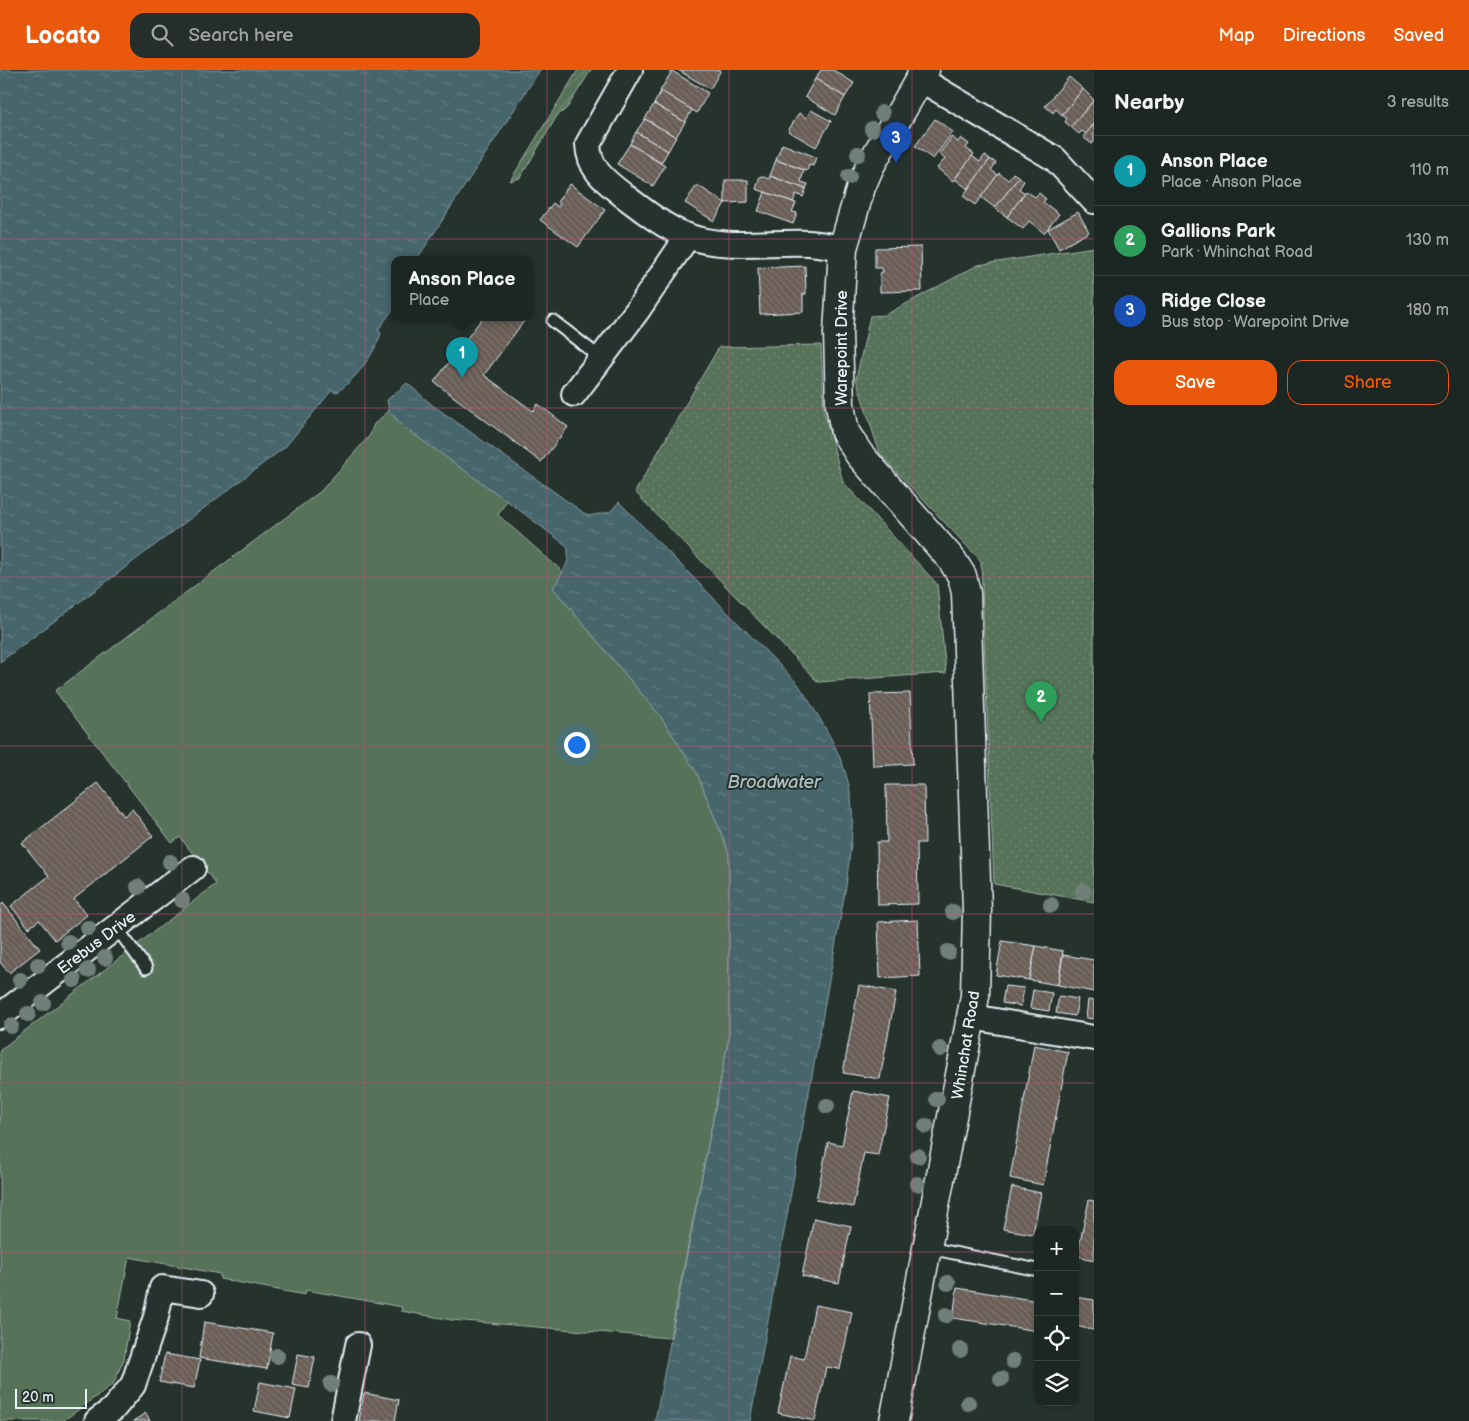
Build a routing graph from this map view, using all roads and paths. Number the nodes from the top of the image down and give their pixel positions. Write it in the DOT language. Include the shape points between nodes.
graph roads {
  1 [pos="630,70"];
  2 [pos="923,74"];
  3 [pos="1094,201"];
  4 [pos="688,236"];
  5 [pos="843,248"];
  6 [pos="553,321"];
  7 [pos="601,358"];
  8 [pos="574,394"];
  9 [pos="967,662"];
  10 [pos="193,868"];
  11 [pos="116,927"];
  12 [pos="146,968"];
  13 [pos="0,1016"];
  14 [pos="972,1017"];
  15 [pos="1094,1038"];
  16 [pos="928,1248"];
  17 [pos="1034,1269"];
  18 [pos="201,1294"];
  19 [pos="358,1346"];
  20 [pos="97,1421"];
  21 [pos="343,1421"];
  22 [pos="894,1421"];
  1 -- 4 [label="street" via="588,144 592,166 601,178 641,209"];
  2 -- 3 [label="street" via="1055,159"];
  2 -- 5 [label="street, Warepoint Drive" via="870,166"];
  4 -- 5 [label="street" via="731,244 809,243"];
  4 -- 7 [label="street"];
  5 -- 9 [label="street, Warepoint Drive" via="838,332 840,405 845,432 859,454 952,560 962,576 966,593"];
  6 -- 7 [label="lane"];
  7 -- 8 [label="street"];
  9 -- 14 [label="street, Whinchat Road" via="977,919"];
  10 -- 11 [label="street, Erebus Drive"];
  11 -- 12 [label="lane"];
  11 -- 13 [label="street, Erebus Drive"];
  14 -- 15 [label="street"];
  14 -- 16 [label="street, Whinchat Road"];
  16 -- 17 [label="lane"];
  16 -- 22 [label="street, Whinchat Road"];
  18 -- 20 [label="street" via="162,1288 156,1317 133,1385 113,1409"];
  19 -- 21 [label="street"];
}
